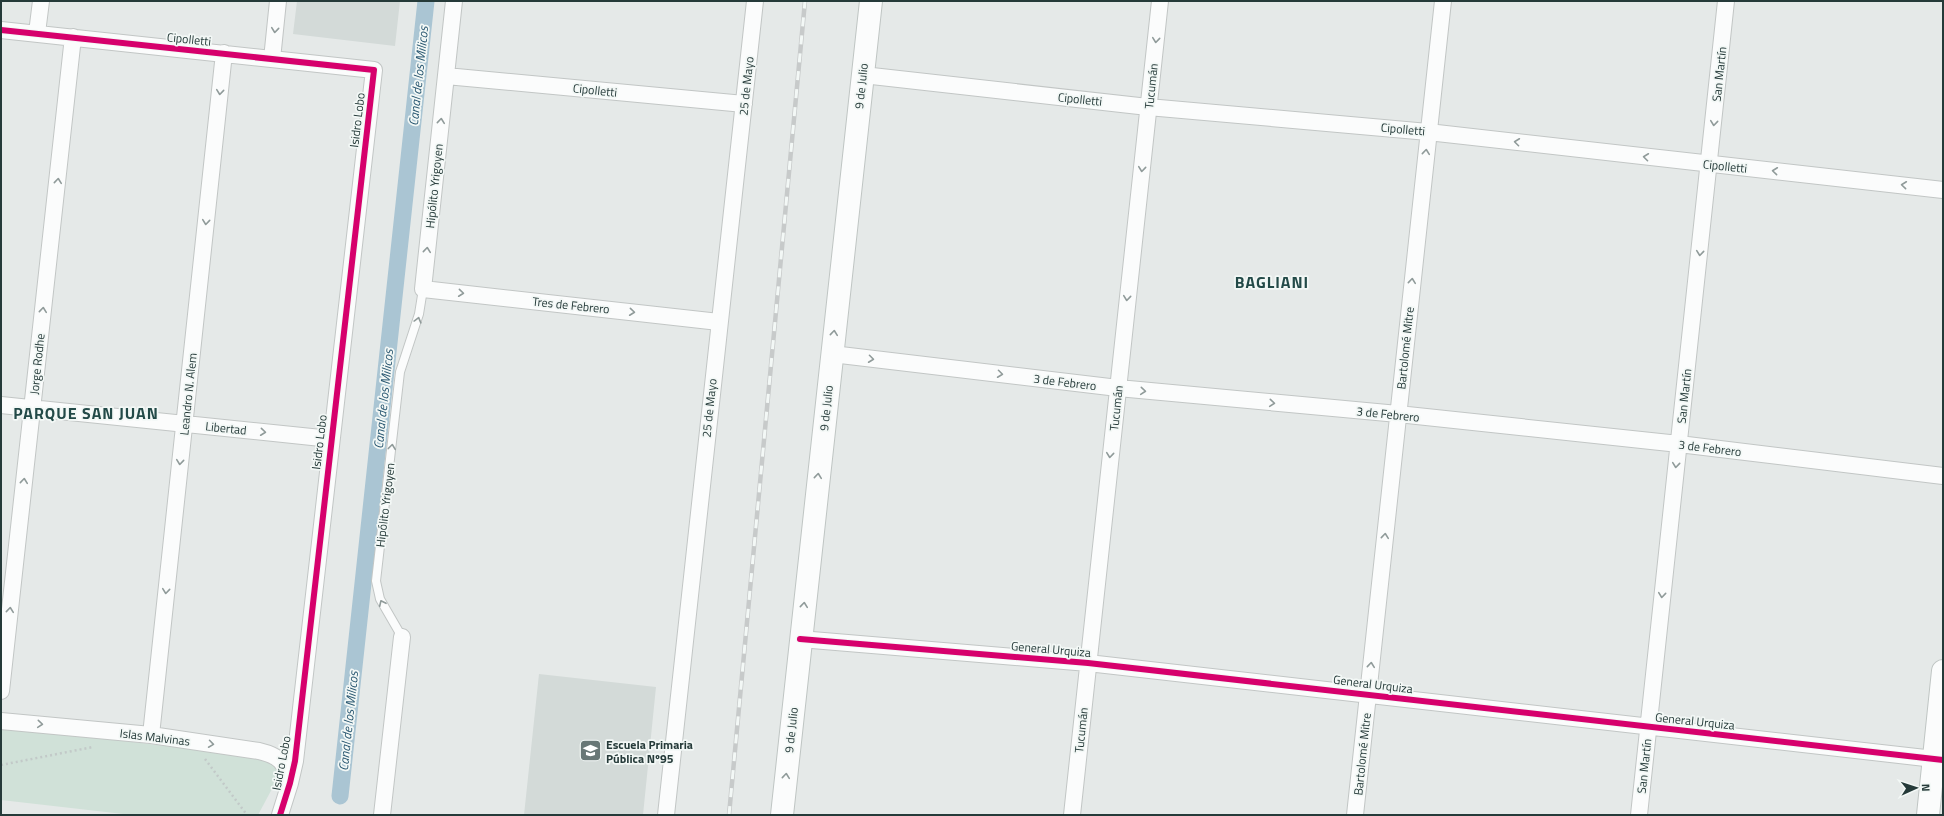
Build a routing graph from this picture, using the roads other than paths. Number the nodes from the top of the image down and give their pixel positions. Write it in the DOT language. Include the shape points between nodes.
graph roads {
  1 [pos="41,1"];
  2 [pos="278,1"];
  3 [pos="454,1"];
  4 [pos="755,1"];
  5 [pos="871,1"];
  6 [pos="1160,1"];
  7 [pos="1443,1"];
  8 [pos="1726,1"];
  9 [pos="1,30"];
  10 [pos="37,33"];
  11 [pos="73,37"];
  12 [pos="224,54"];
  13 [pos="272,59"];
  14 [pos="374,70"];
  15 [pos="862,75"];
  16 [pos="446,76"];
  17 [pos="744,104"];
  18 [pos="1148,107"];
  19 [pos="1428,132"];
  20 [pos="1710,164"];
  21 [pos="1943,190"];
  22 [pos="423,289"];
  23 [pos="719,322"];
  24 [pos="832,354"];
  25 [pos="1118,388"];
  26 [pos="1,405"];
  27 [pos="32,408"];
  28 [pos="1398,414"];
  29 [pos="185,424"];
  30 [pos="331,439"];
  31 [pos="1678,444"];
  32 [pos="1943,476"];
  33 [pos="402,637"];
  34 [pos="800,639"];
  35 [pos="1088,662"];
  36 [pos="1943,671"];
  37 [pos="1,691"];
  38 [pos="1368,694"];
  39 [pos="1,721"];
  40 [pos="1648,727"];
  41 [pos="151,735"];
  42 [pos="1939,760"];
  43 [pos="290,783"];
  44 [pos="280,815"];
  45 [pos="382,815"];
  46 [pos="666,815"];
  47 [pos="782,815"];
  48 [pos="1072,815"];
  49 [pos="1355,815"];
  50 [pos="1638,815"];
  51 [pos="1928,815"];
  1 -- 10 [label="street"];
  2 -- 13 [label="street, one-way"];
  3 -- 16 [label="street, Hipólito Yrigoyen"];
  4 -- 17 [label="street, 25 de Mayo"];
  5 -- 15 [label="street, 9 de Julio"];
  6 -- 18 [label="street, Tucumán, one-way"];
  7 -- 19 [label="street, Bartolomé Mitre"];
  8 -- 20 [label="street, San Martín, one-way"];
  9 -- 10 [label="street, Cipolletti"];
  10 -- 11 [label="street, Cipolletti"];
  11 -- 12 [label="street, Cipolletti"];
  27 -- 11 [label="street, Jorge Rodhe, one-way"];
  12 -- 13 [label="street, Cipolletti"];
  12 -- 29 [label="street, Leandro N. Alem, one-way"];
  13 -- 14 [label="street, Cipolletti"];
  14 -- 30 [label="street, Isidro Lobo"];
  15 -- 18 [label="street, Cipolletti"];
  24 -- 15 [label="street, 9 de Julio, one-way"];
  16 -- 17 [label="street, Cipolletti"];
  22 -- 16 [label="street, Hipólito Yrigoyen, one-way"];
  17 -- 23 [label="street, 25 de Mayo"];
  18 -- 19 [label="street, Cipolletti"];
  18 -- 25 [label="street, Tucumán, one-way"];
  20 -- 19 [label="street, Cipolletti, one-way"];
  28 -- 19 [label="street, Bartolomé Mitre, one-way"];
  21 -- 20 [label="street, Cipolletti, one-way"];
  20 -- 31 [label="street, San Martín, one-way"];
  22 -- 23 [label="street, Tres de Febrero, one-way"];
  33 -- 22 [label="lane, Hipólito Yrigoyen, one-way" via="380,599 376,581 400,372 419,314"];
  23 -- 46 [label="street, 25 de Mayo"];
  24 -- 25 [label="street, 3 de Febrero, one-way"];
  34 -- 24 [label="street, 9 de Julio, one-way"];
  25 -- 28 [label="street, 3 de Febrero, one-way"];
  25 -- 35 [label="street, Tucumán, one-way"];
  26 -- 27 [label="street, Libertad"];
  27 -- 29 [label="street, Libertad"];
  37 -- 27 [label="street, Jorge Rodhe, one-way"];
  28 -- 31 [label="street, 3 de Febrero"];
  38 -- 28 [label="street, Bartolomé Mitre, one-way"];
  29 -- 30 [label="street, Libertad, one-way"];
  29 -- 41 [label="street, Leandro N. Alem, one-way"];
  30 -- 43 [label="street, Isidro Lobo" via="295,761"];
  31 -- 32 [label="street, 3 de Febrero"];
  31 -- 40 [label="street, San Martín, one-way"];
  33 -- 45 [label="street, Hipólito Yrigoyen"];
  34 -- 35 [label="street, General Urquiza"];
  47 -- 34 [label="street, 9 de Julio, one-way"];
  35 -- 38 [label="street, General Urquiza"];
  35 -- 48 [label="street, Tucumán"];
  36 -- 42 [label="street"];
  38 -- 40 [label="street, General Urquiza"];
  38 -- 49 [label="street, Bartolomé Mitre"];
  39 -- 41 [label="street, Islas Malvinas, one-way"];
  40 -- 42 [label="street, General Urquiza"];
  40 -- 50 [label="street, San Martín"];
  41 -- 43 [label="street, Islas Malvinas, one-way" via="259,750 271,754 287,767"];
  42 -- 51 [label="street"];
  43 -- 44 [label="street, Isidro Lobo"];
}
